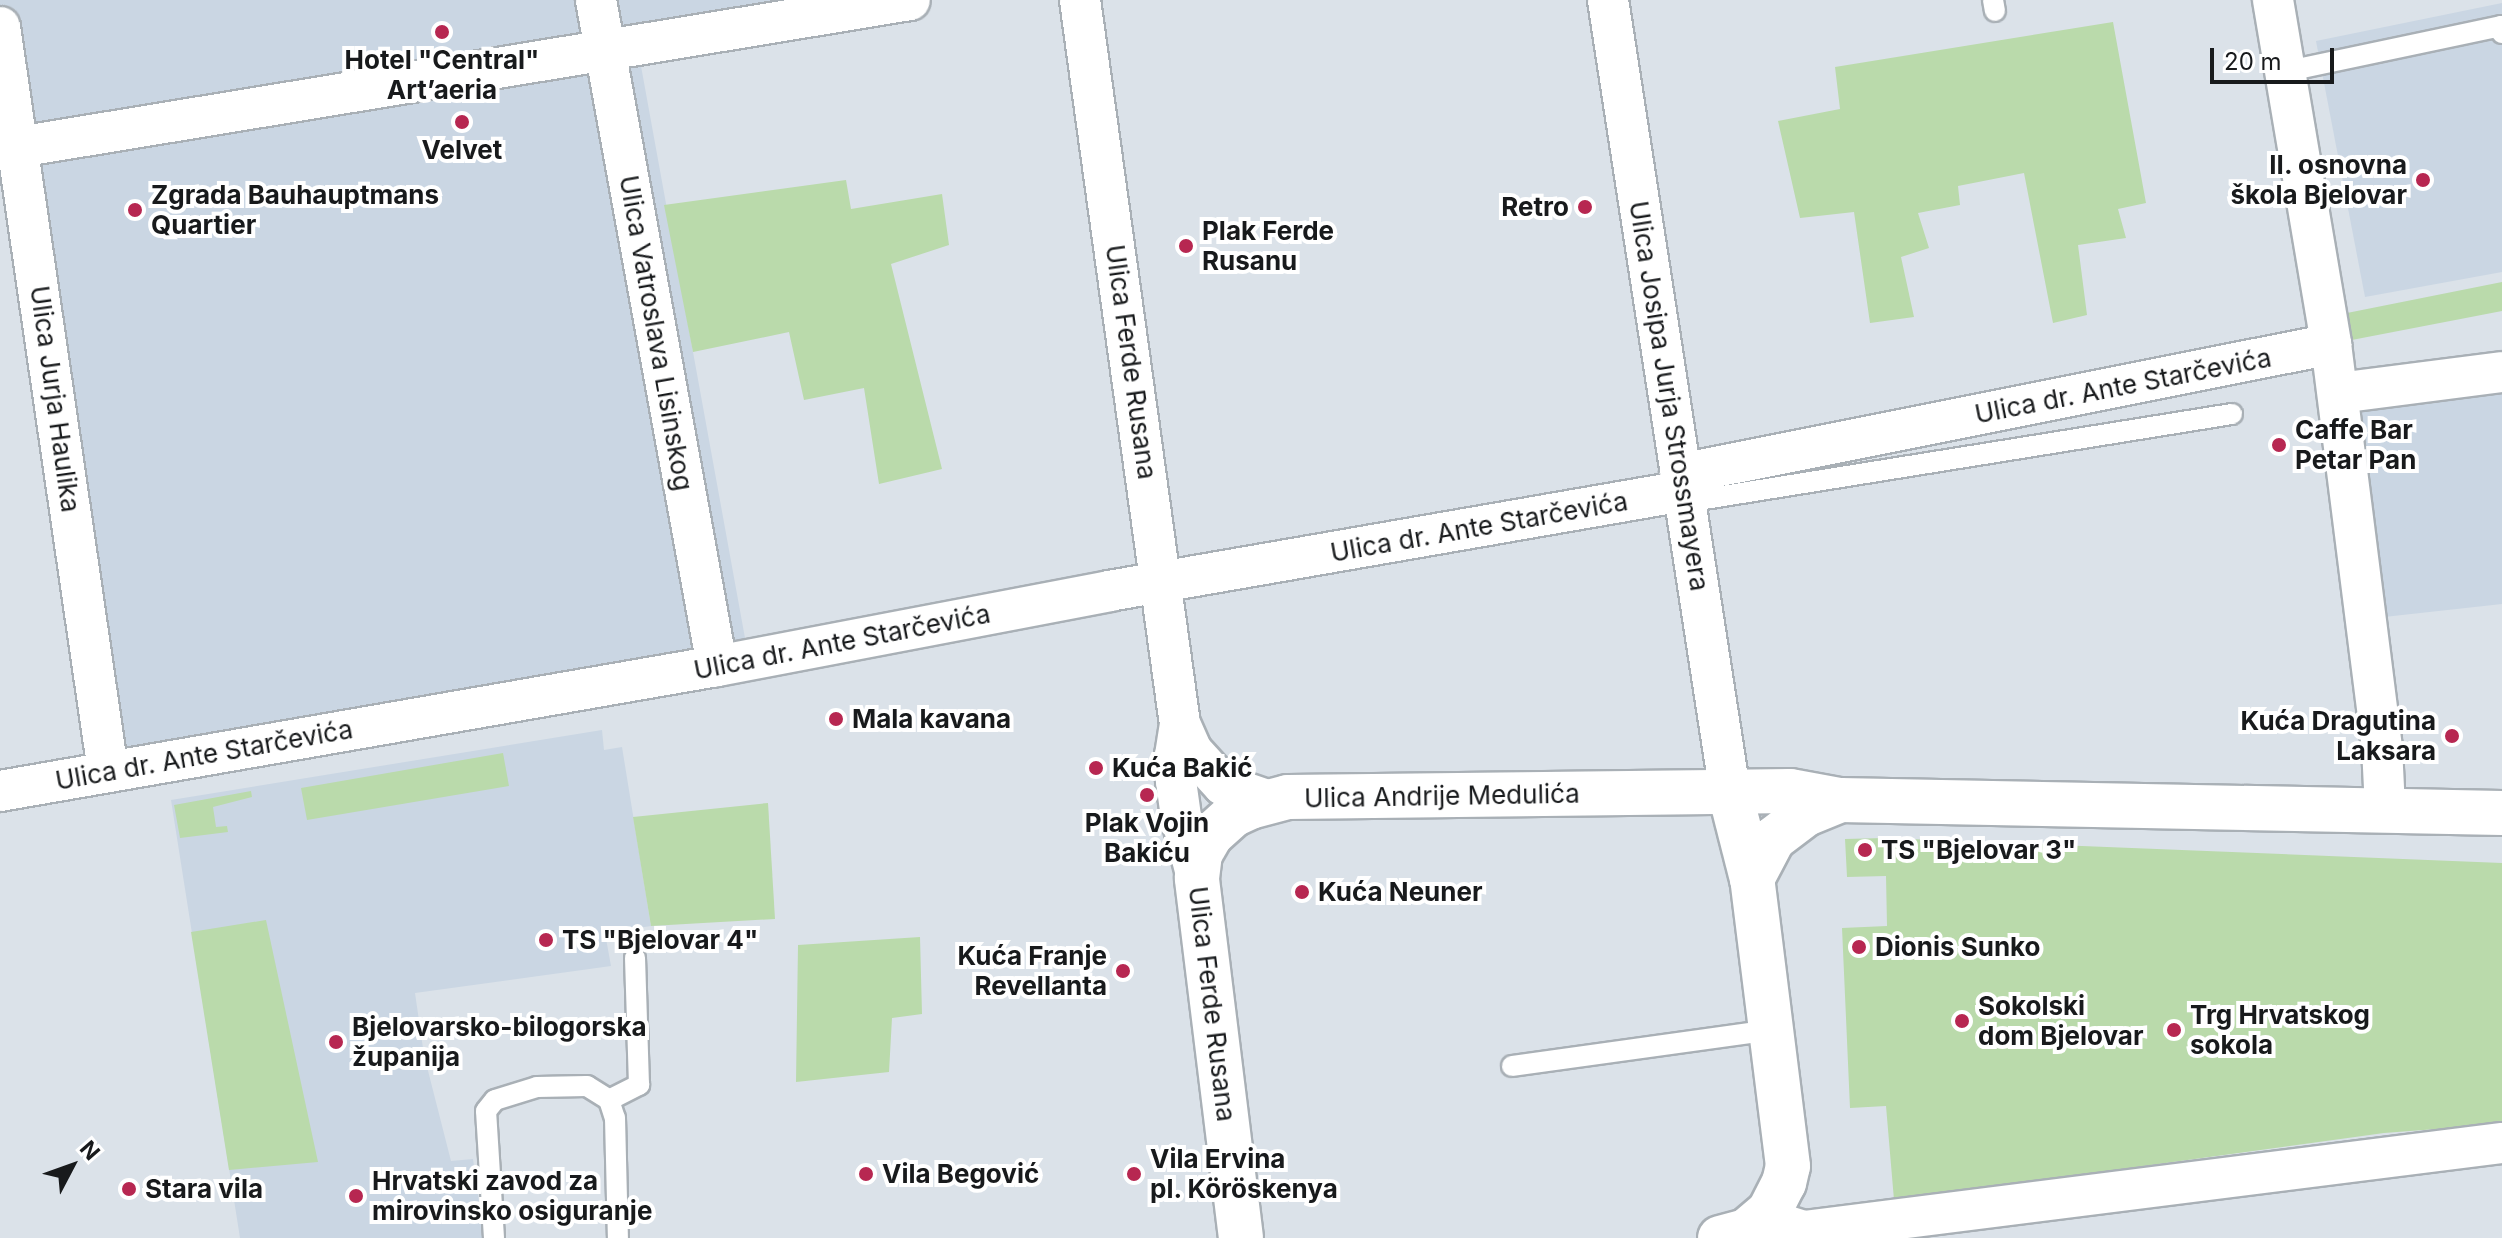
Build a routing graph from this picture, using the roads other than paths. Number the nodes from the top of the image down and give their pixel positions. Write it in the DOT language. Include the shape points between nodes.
graph roads {
  1 [pos="596,0"];
  2 [pos="910,0"];
  3 [pos="1080,0"];
  4 [pos="1608,0"];
  5 [pos="2273,0"];
  6 [pos="846,5"];
  7 [pos="797,9"];
  8 [pos="0,27"];
  9 [pos="2502,33"];
  10 [pos="604,48"];
  11 [pos="2288,71"];
  12 [pos="10,149"];
  13 [pos="2334,368"];
  14 [pos="2502,372"];
  15 [pos="2232,414"];
  16 [pos="2044,423"];
  17 [pos="1683,489"];
  18 [pos="1162,581"];
  19 [pos="717,666"];
  20 [pos="1180,724"];
  21 [pos="108,771"];
  22 [pos="0,791"];
  23 [pos="1730,793"];
  24 [pos="1840,800"];
  25 [pos="1270,801"];
  26 [pos="2385,809"];
  27 [pos="2502,813"];
  28 [pos="1197,878"];
  29 [pos="1752,879"];
  30 [pos="635,958"];
  31 [pos="1771,1030"];
  32 [pos="1512,1066"];
  33 [pos="609,1100"];
  34 [pos="2502,1143"];
  35 [pos="1769,1212"];
  36 [pos="494,1238"];
  37 [pos="618,1238"];
  38 [pos="1241,1238"];
  39 [pos="1720,1238"];
  1 -- 10 [label="street, Ulica Vatroslava Lisinskog"];
  2 -- 6 [label="street"];
  3 -- 18 [label="street, Ulica Ferde Rusana"];
  4 -- 17 [label="street, Ulica Josipa Jurja Strossmayera"];
  5 -- 11 [label="street"];
  6 -- 7 [label="street"];
  7 -- 10 [label="street"];
  8 -- 12 [label="street, Ulica Jurja Haulika"];
  9 -- 11 [label="lane" via="2501,26"];
  10 -- 12 [label="street"];
  10 -- 19 [label="street, Ulica Vatroslava Lisinskog"];
  11 -- 13 [label="street"];
  12 -- 21 [label="street, Ulica Jurja Haulika"];
  13 -- 14 [label="street, Ulica dr. Ante Starčevića"];
  13 -- 16 [label="street, Ulica dr. Ante Starčevića"];
  13 -- 26 [label="street" via="2382,747"];
  15 -- 16 [label="lane"];
  16 -- 17 [label="street, Ulica dr. Ante Starčevića"];
  17 -- 18 [label="street, Ulica dr. Ante Starčevića"];
  17 -- 23 [label="street, Ulica Josipa Jurja Strossmayera"];
  18 -- 19 [label="street, Ulica dr. Ante Starčevića"];
  18 -- 20 [label="street, Ulica Ferde Rusana"];
  19 -- 21 [label="street, Ulica dr. Ante Starčevića"];
  20 -- 25 [label="street, Ulica Ferde Rusana" via="1192,751 1223,785"];
  20 -- 28 [label="street, Ulica Ferde Rusana" via="1176,781"];
  21 -- 22 [label="street, Ulica dr. Ante Starčevića"];
  23 -- 24 [label="main road" via="1790,791"];
  23 -- 25 [label="main road, Ulica Andrije Medulića"];
  23 -- 29 [label="main road"];
  24 -- 26 [label="main road"];
  24 -- 29 [label="main road" via="1806,814 1773,839"];
  25 -- 28 [label="main road, Ulica Andrije Medulića" via="1233,815 1211,835 1200,854"];
  26 -- 27 [label="main road"];
  28 -- 38 [label="main road, Ulica Ferde Rusana"];
  29 -- 31 [label="main road"];
  30 -- 33 [label="lane" via="639,1085"];
  31 -- 32 [label="lane"];
  31 -- 35 [label="main road" via="1788,1166"];
  33 -- 36 [label="lane" via="587,1086 537,1087 495,1100 486,1111"];
  33 -- 37 [label="lane" via="615,1118"];
  34 -- 35 [label="street" via="1804,1231 1784,1225"];
  35 -- 39 [label="main road" via="1746,1231"];
}
